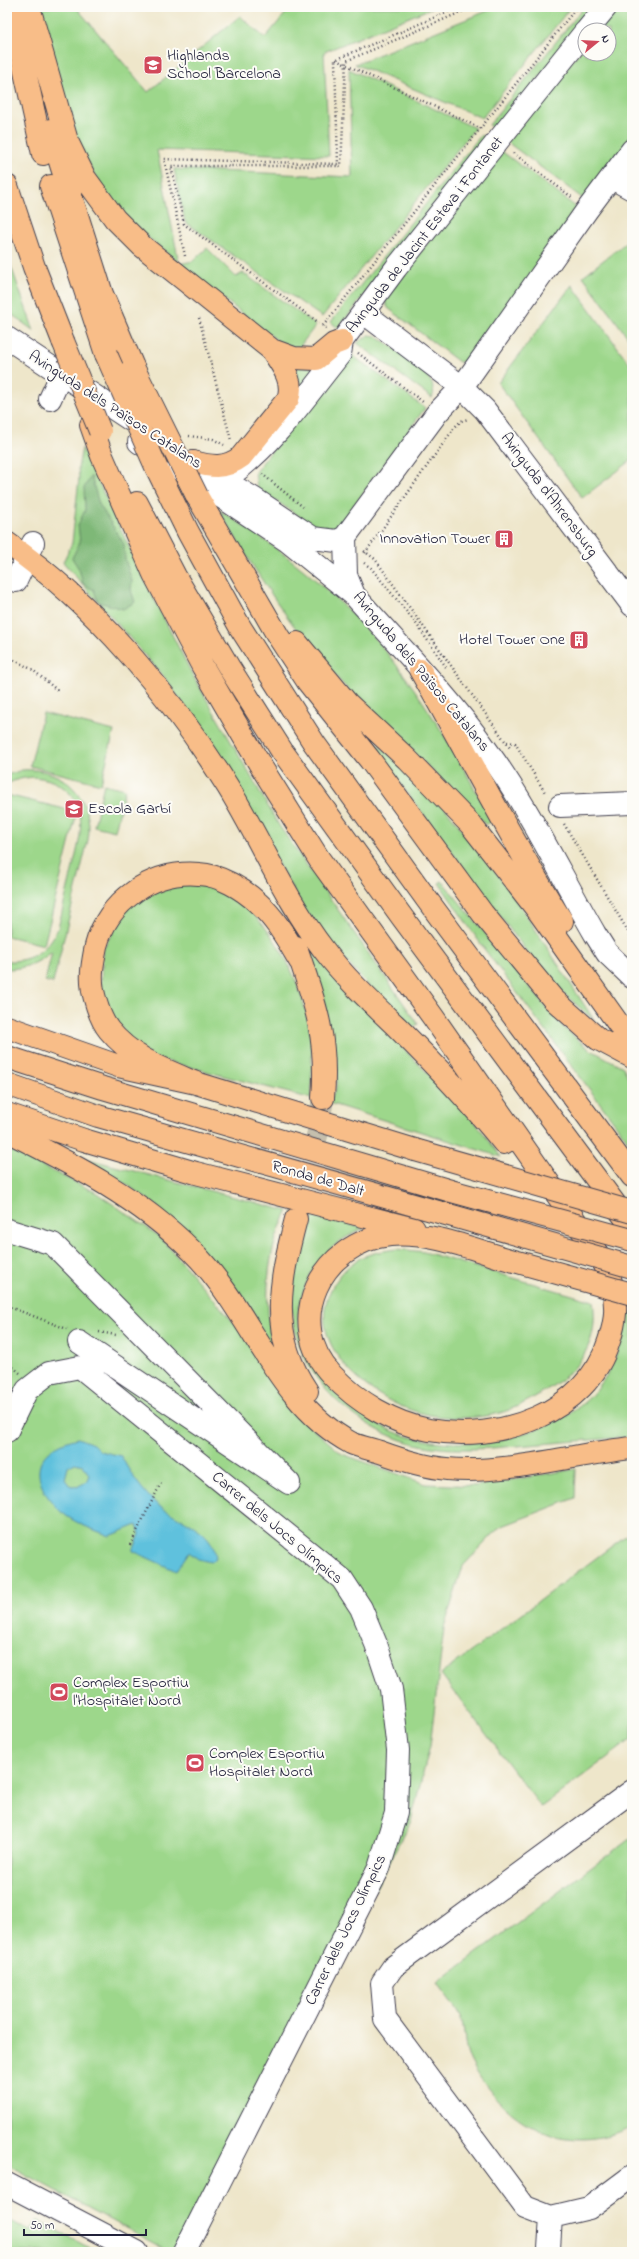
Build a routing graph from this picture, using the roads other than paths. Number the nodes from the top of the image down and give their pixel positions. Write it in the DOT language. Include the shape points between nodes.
graph roads {
  1 [pos="606,7"];
  2 [pos="18,9"];
  3 [pos="594,22"];
  4 [pos="577,42"];
  5 [pos="632,150"];
  6 [pos="612,178"];
  7 [pos="7,186"];
  8 [pos="632,189"];
  9 [pos="376,295"];
  10 [pos="364,313"];
  11 [pos="7,338"];
  12 [pos="342,341"];
  13 [pos="272,350"];
  14 [pos="7,353"];
  15 [pos="481,360"];
  16 [pos="455,366"];
  17 [pos="462,387"];
  18 [pos="96,428"];
  19 [pos="193,462"];
  20 [pos="256,464"];
  21 [pos="224,480"];
  22 [pos="200,490"];
  23 [pos="253,498"];
  24 [pos="346,537"];
  25 [pos="7,543"];
  26 [pos="236,565"];
  27 [pos="354,595"];
  28 [pos="632,605"];
  29 [pos="420,670"];
  30 [pos="149,678"];
  31 [pos="632,803"];
  32 [pos="557,808"];
  33 [pos="300,962"];
  34 [pos="632,977"];
  35 [pos="433,1017"];
  36 [pos="7,1026"];
  37 [pos="630,1042"];
  38 [pos="7,1057"];
  39 [pos="632,1057"];
  40 [pos="196,1083"];
  41 [pos="7,1084"];
  42 [pos="323,1098"];
  43 [pos="7,1114"];
  44 [pos="7,1131"];
  45 [pos="632,1176"];
  46 [pos="632,1212"];
  47 [pos="296,1219"];
  48 [pos="632,1227"];
  49 [pos="7,1230"];
  50 [pos="632,1240"];
  51 [pos="456,1243"];
  52 [pos="632,1267"];
  53 [pos="632,1277"];
  54 [pos="632,1294"];
  55 [pos="609,1341"];
  56 [pos="63,1370"];
  57 [pos="7,1431"];
  58 [pos="632,1448"];
  59 [pos="378,1451"];
  60 [pos="632,1791"];
  61 [pos="632,2176"];
  62 [pos="7,2184"];
  63 [pos="551,2217"];
  64 [pos="137,2252"];
  65 [pos="184,2252"];
  66 [pos="551,2252"];
  1 -- 3 [label="street, Avinguda de Jacint Esteva i Fontanet"];
  2 -- 13 [label="highway" via="67,141 85,178 116,219 142,246"];
  2 -- 22 [label="highway, bridge" via="102,294 133,367"];
  2 -- 45 [label="highway, bridge" via="28,95 52,189 106,354 188,532 240,627 314,742 428,901"];
  4 -- 9 [label="street, Avinguda de Jacint Esteva i Fontanet"];
  5 -- 6 [label="street"];
  6 -- 8 [label="street"];
  6 -- 15 [label="street"];
  7 -- 18 [label="highway, bridge" via="34,267"];
  9 -- 10 [label="street, Avinguda de Jacint Esteva i Fontanet"];
  9 -- 16 [label="street" via="381,308"];
  10 -- 12 [label="street, Avinguda de Jacint Esteva i Fontanet"];
  10 -- 17 [label="street, Avinguda d'Ahrensburg"];
  11 -- 19 [label="street, Avinguda dels Països Catalans"];
  12 -- 13 [label="highway" via="334,344 316,359 294,358"];
  12 -- 20 [label="street, Avinguda de Jacint Esteva i Fontanet" via="340,354"];
  13 -- 19 [label="highway" via="290,384 291,392 288,399 241,457 234,462 214,467"];
  14 -- 22 [label="street, Avinguda dels Països Catalans" via="53,393"];
  15 -- 16 [label="street" via="467,367"];
  15 -- 17 [label="street"];
  16 -- 17 [label="street, Avinguda d'Ahrensburg"];
  17 -- 24 [label="street" via="437,413"];
  17 -- 28 [label="street, Avinguda d'Ahrensburg" via="485,410"];
  18 -- 35 [label="highway" via="102,456 154,574 215,688 319,859"];
  18 -- 48 [label="highway" via="175,576 282,751"];
  19 -- 21 [label="street, Avinguda dels Països Catalans"];
  20 -- 21 [label="street, Avinguda dels Països Catalans"];
  20 -- 23 [label="street" via="249,473 248,486"];
  21 -- 22 [label="street, Avinguda dels Països Catalans"];
  21 -- 23 [label="street, Avinguda dels Països Catalans"];
  22 -- 26 [label="highway"];
  22 -- 27 [label="street" via="286,540"];
  23 -- 24 [label="street, Avinguda dels Països Catalans" via="313,538 338,541"];
  24 -- 27 [label="street, Avinguda dels Països Catalans" via="346,575"];
  25 -- 30 [label="highway" via="64,587 113,636"];
  26 -- 37 [label="highway" via="347,703 407,759 471,825 539,912"];
  26 -- 39 [label="highway" via="308,682 370,760 483,914 553,999 598,1039"];
  27 -- 29 [label="street, Avinguda dels Països Catalans"];
  29 -- 34 [label="street, Avinguda dels Països Catalans" via="486,749 607,953"];
  29 -- 37 [label="highway" via="463,744 504,825 599,979"];
  30 -- 33 [label="highway" via="193,746 249,844 279,907"];
  30 -- 55 [label="highway" via="228,787 284,890 324,950 359,990 484,1118 580,1248 594,1270 604,1294"];
  31 -- 32 [label="street"];
  33 -- 40 [label="highway" via="268,913 247,894 221,880 199,874 174,875 149,883 130,893 117,906 107,918 100,933 92,968 92,984 97,1006 108,1028 138,1057"];
  33 -- 42 [label="highway" via="320,1020 324,1062"];
  35 -- 53 [label="highway" via="522,1129"];
  35 -- 55 [label="highway" via="606,1270 612,1284 616,1314"];
  36 -- 40 [label="highway" via="118,1066"];
  38 -- 50 [label="highway, Ronda de Dalt, bridge" via="102,1088 451,1191"];
  40 -- 46 [label="highway, bridge" via="415,1150"];
  41 -- 52 [label="highway, Ronda de Dalt, bridge" via="98,1116"];
  43 -- 51 [label="highway" via="196,1173 393,1223"];
  44 -- 59 [label="highway" via="98,1178 160,1221 213,1275 304,1406 353,1444"];
  47 -- 59 [label="highway" via="283,1273 280,1306 288,1357 300,1381 318,1404 350,1432"];
  49 -- 56 [label="street" via="53,1244 289,1482 80,1339"];
  51 -- 54 [label="highway, bridge"];
  51 -- 55 [label="highway" via="402,1235 367,1240 349,1248 336,1258 320,1278 310,1306 310,1320 318,1355 323,1365 342,1385 371,1407 408,1424 441,1432 475,1433 514,1425 545,1413 571,1398 597,1370"];
  56 -- 57 [label="street, Carrer dels Jocs Olímpics" via="49,1372 27,1390"];
  56 -- 65 [label="street, Carrer dels Jocs Olímpics" via="80,1367 342,1579 361,1608 391,1689 398,1750 396,1813 380,1868"];
  58 -- 59 [label="highway" via="596,1451 504,1467 463,1470 430,1466"];
  60 -- 63 [label="street" via="393,1967 382,1983 385,2019 525,2207"];
  61 -- 63 [label="street" via="589,2208"];
  62 -- 64 [label="street"];
  63 -- 66 [label="street"];
}
